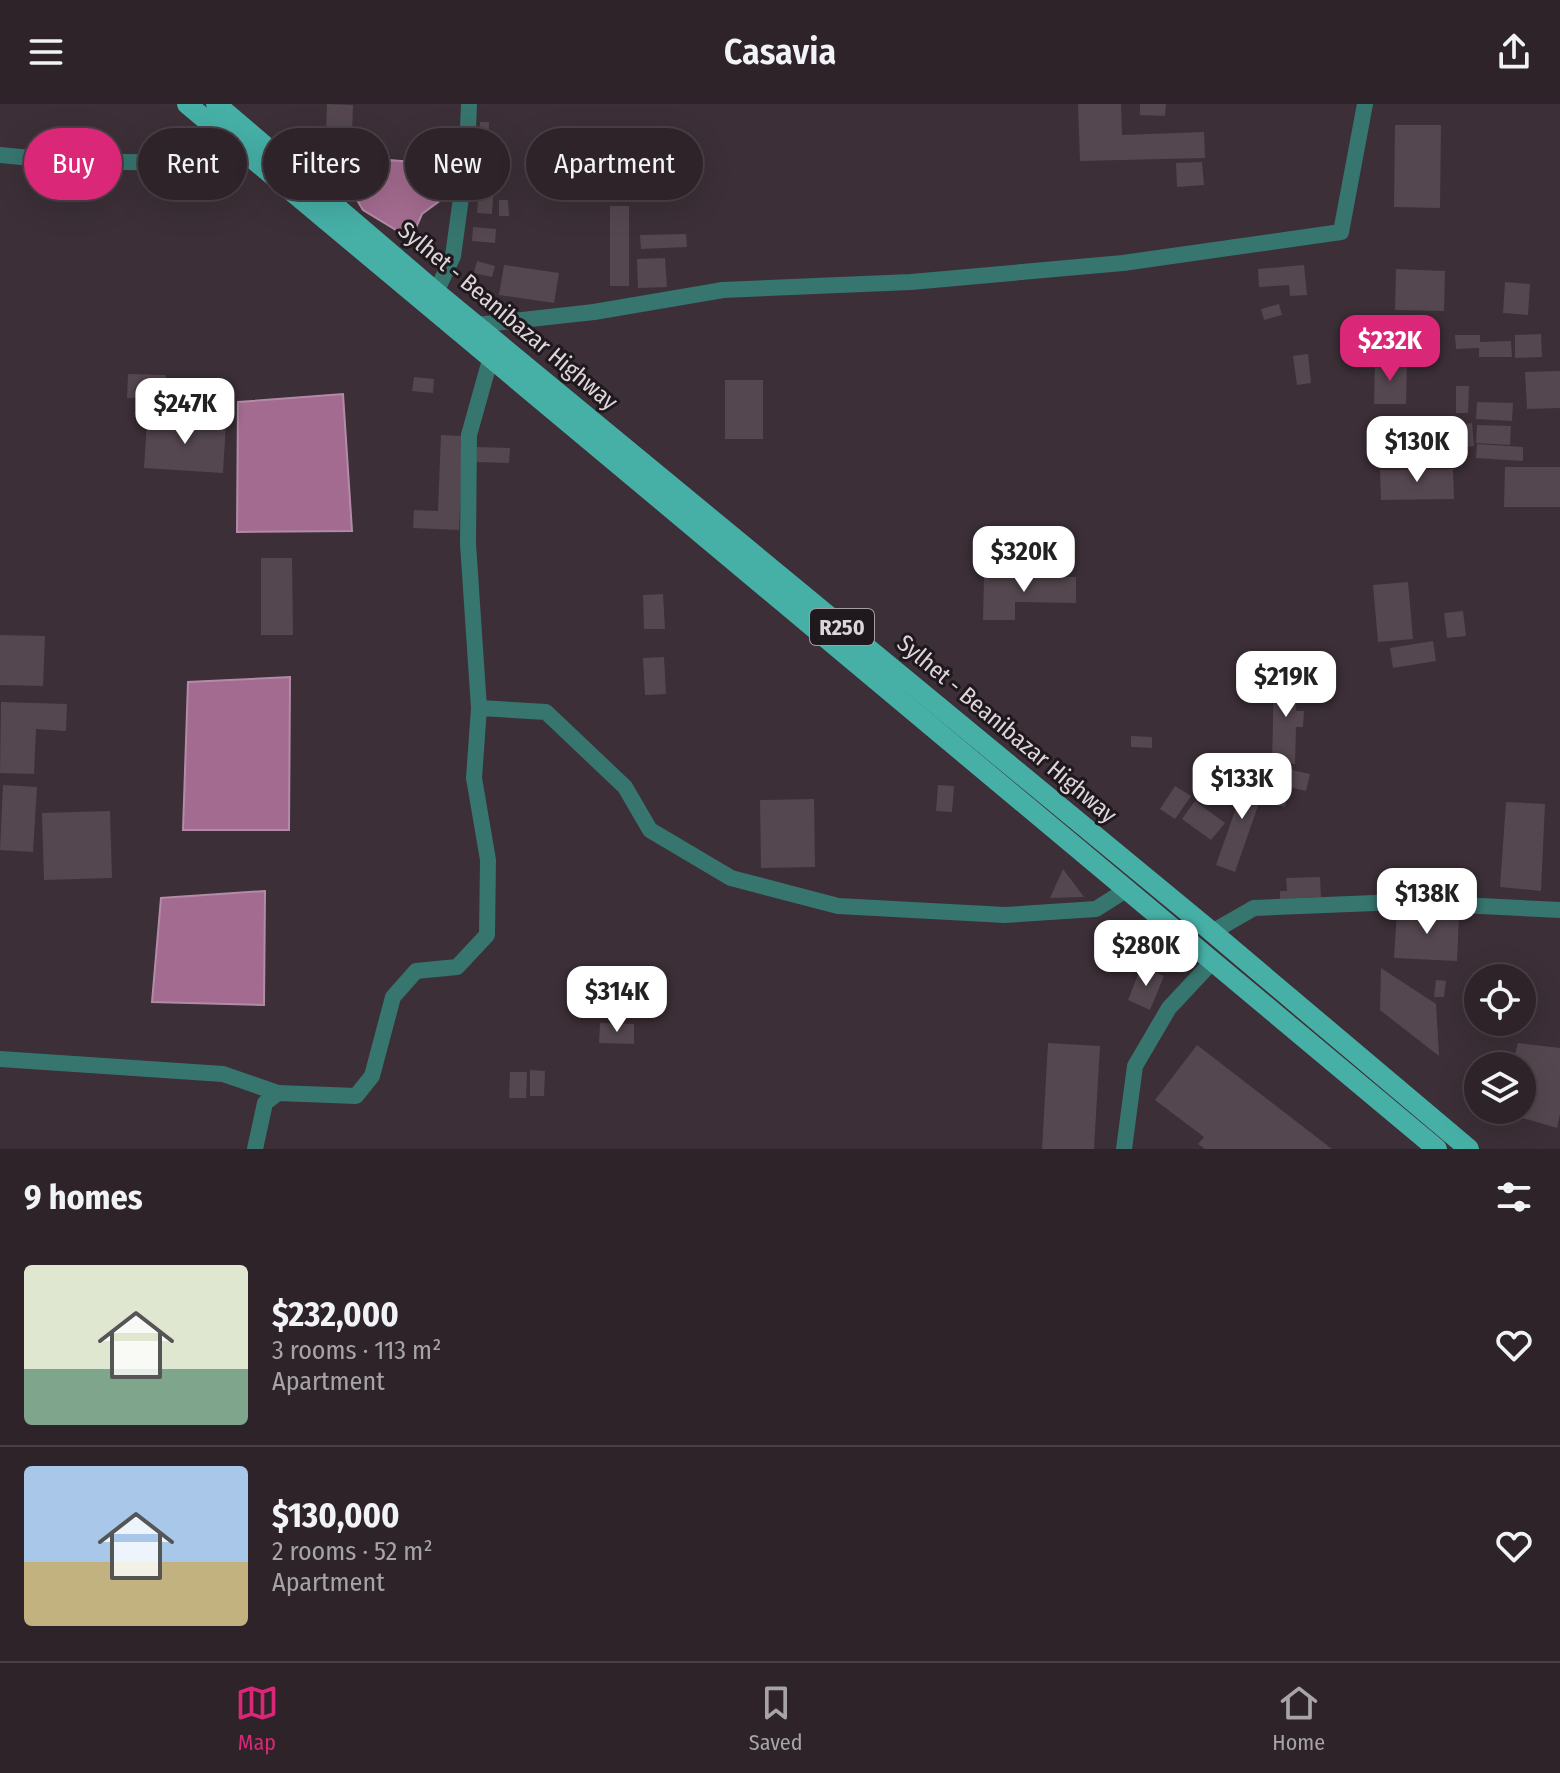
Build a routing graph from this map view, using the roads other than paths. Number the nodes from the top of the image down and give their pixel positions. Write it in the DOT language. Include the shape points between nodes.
graph roads {
  1 [pos="187,104"];
  2 [pos="216,104"];
  3 [pos="469,104"];
  4 [pos="1365,104"];
  5 [pos="217,128"];
  6 [pos="247,153"];
  7 [pos="0,155"];
  8 [pos="138,162"];
  9 [pos="436,292"];
  10 [pos="476,325"];
  11 [pos="490,360"];
  12 [pos="479,708"];
  13 [pos="1126,890"];
  14 [pos="1560,910"];
  15 [pos="1212,932"];
  16 [pos="1212,962"];
  17 [pos="0,1059"];
  18 [pos="278,1093"];
  19 [pos="255,1149"];
  20 [pos="1124,1149"];
  21 [pos="1437,1149"];
  22 [pos="1469,1149"];
  1 -- 5 [label="main road, Sylhet - Beanibazar Highway / R250"];
  2 -- 9 [label="main road, Sylhet - Beanibazar Highway / R250"];
  3 -- 9 [label="street" via="453,256"];
  4 -- 10 [label="street" via="1341,232 1123,263 911,282 723,290"];
  6 -- 11 [label="main road, Sylhet - Beanibazar Highway / R250"];
  7 -- 8 [label="street"];
  9 -- 10 [label="main road, Sylhet - Beanibazar Highway / R250"];
  10 -- 15 [label="main road, Sylhet - Beanibazar Highway / R250"];
  11 -- 12 [label="street" via="469,435 468,544"];
  11 -- 13 [label="main road, Sylhet - Beanibazar Highway / R250"];
  12 -- 13 [label="street" via="546,712 625,787 650,830 731,878 838,906 1005,915 1096,909"];
  12 -- 18 [label="street" via="474,778 488,860 487,935 457,967 416,971 393,997 372,1076 356,1096"];
  13 -- 16 [label="main road, Sylhet - Beanibazar Highway / R250"];
  14 -- 15 [label="street" via="1399,902 1254,908"];
  15 -- 22 [label="main road, Sylhet - Beanibazar Highway / R250"];
  16 -- 20 [label="street" via="1169,1008 1135,1066"];
  16 -- 21 [label="main road, Sylhet - Beanibazar Highway / R250"];
  17 -- 18 [label="street" via="223,1074"];
  18 -- 19 [label="street" via="265,1103"];
}
